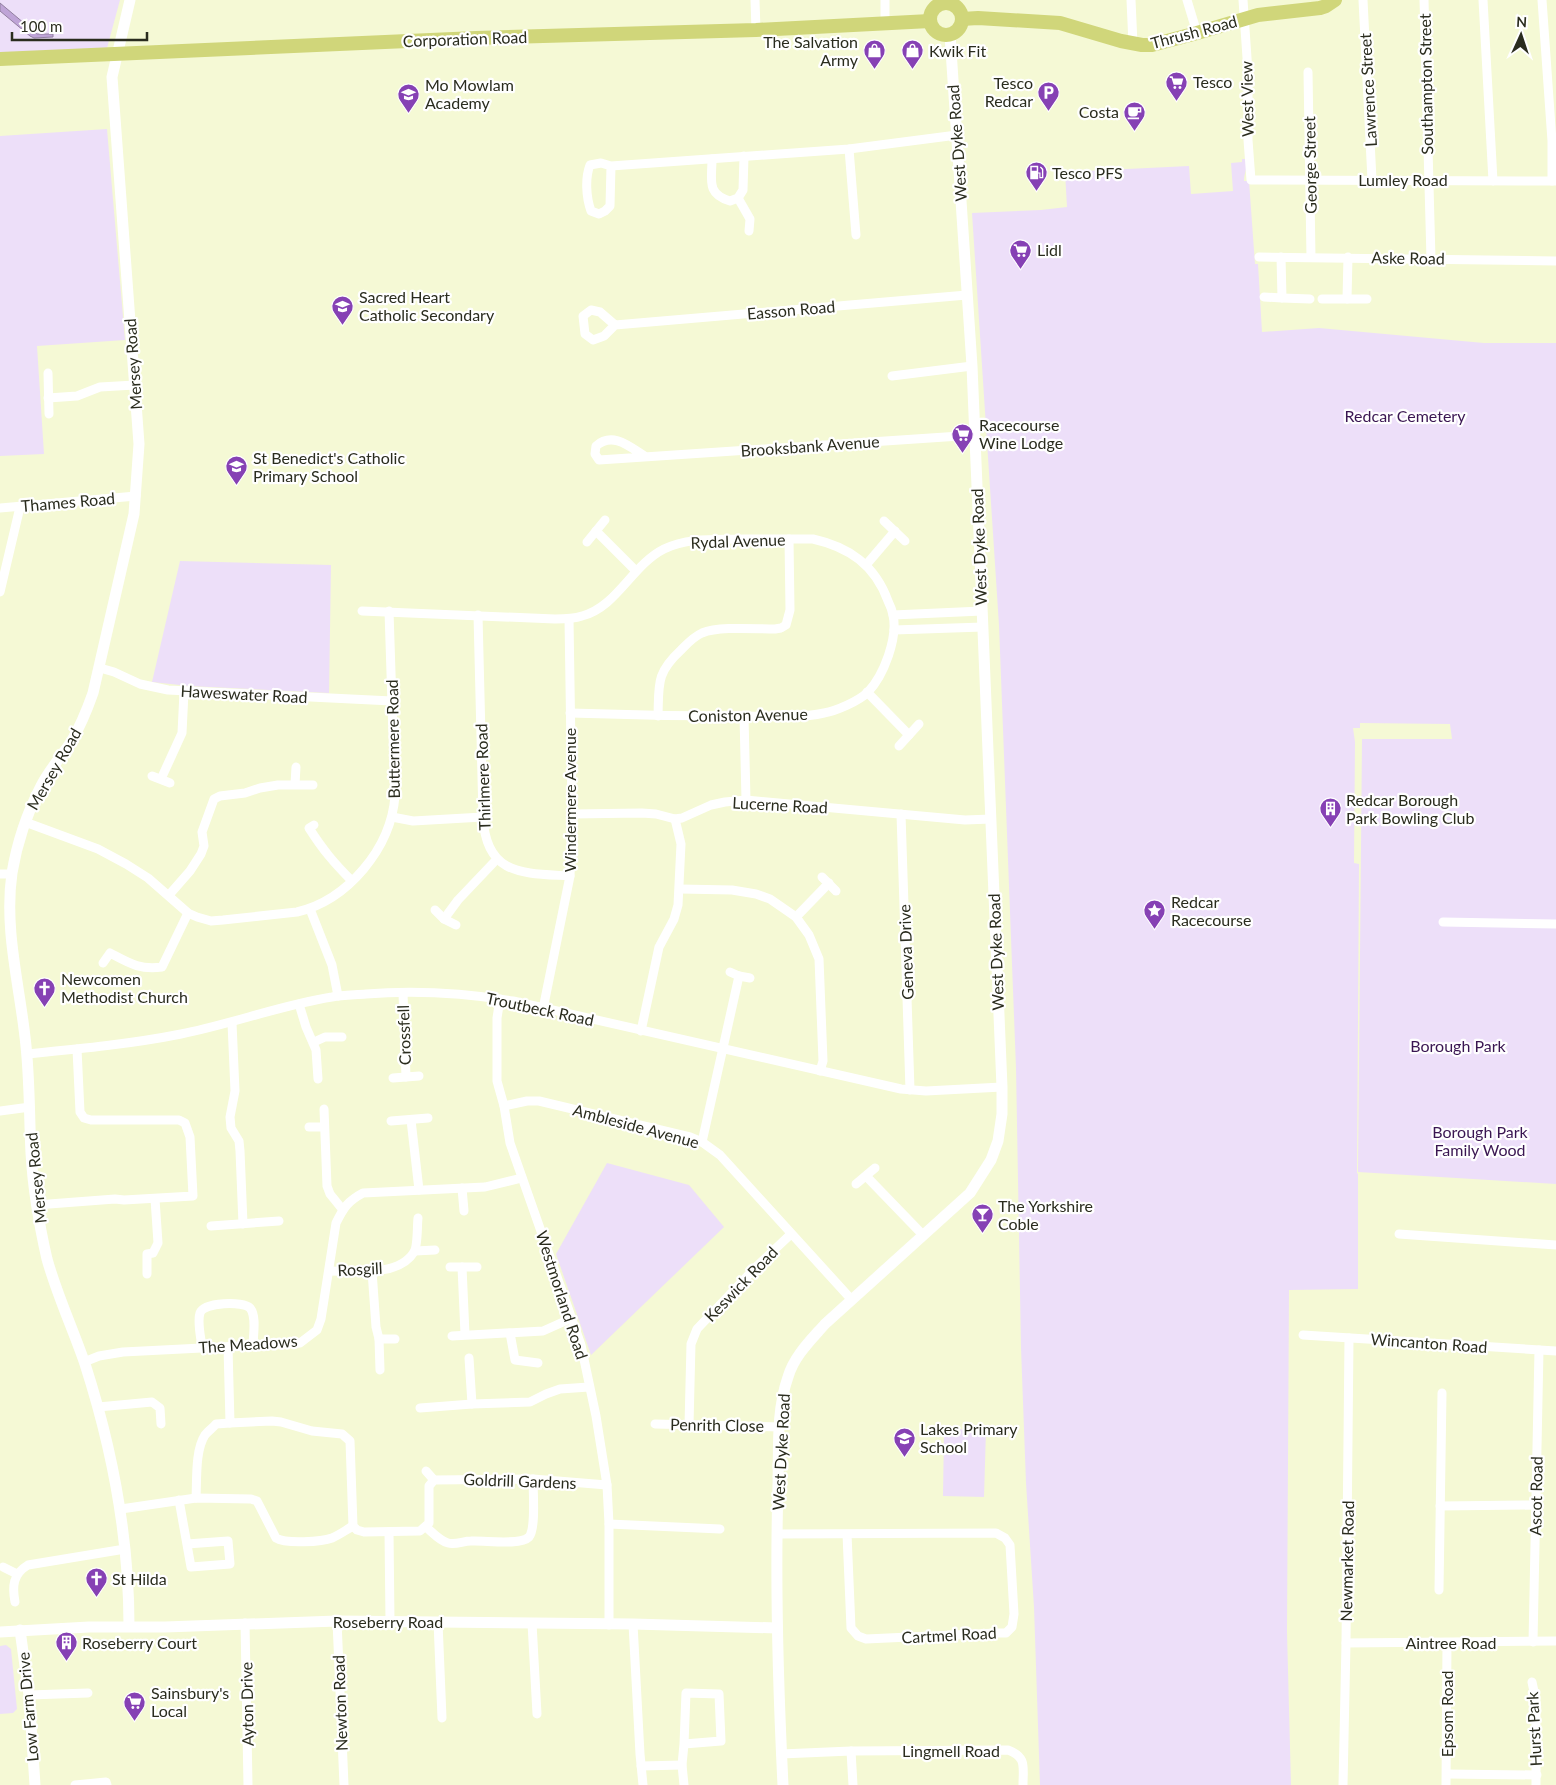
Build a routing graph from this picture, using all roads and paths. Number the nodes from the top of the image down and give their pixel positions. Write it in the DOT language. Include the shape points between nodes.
graph roads {
  1 [pos="130,0"];
  2 [pos="755,0"];
  3 [pos="885,0"];
  4 [pos="1131,0"];
  5 [pos="1187,0"];
  6 [pos="1243,0"];
  7 [pos="1335,0"];
  8 [pos="1363,0"];
  9 [pos="1424,0"];
  10 [pos="1483,0"];
  11 [pos="1542,0"];
  12 [pos="947,2"];
  13 [pos="1318,4"];
  14 [pos="962,19"];
  15 [pos="1244,19"];
  16 [pos="930,21"];
  17 [pos="885,23"];
  18 [pos="756,30"];
  19 [pos="1197,33"];
  20 [pos="950,35"];
  21 [pos="1132,44"];
  22 [pos="117,54"];
  23 [pos="0,59"];
  24 [pos="1308,72"];
  25 [pos="957,134"];
  26 [pos="849,148"];
  27 [pos="744,156"];
  28 [pos="712,159"];
  29 [pos="611,166"];
  30 [pos="1251,180"];
  31 [pos="1310,180"];
  32 [pos="1372,180"];
  33 [pos="1429,180"];
  34 [pos="1493,181"];
  35 [pos="1554,181"];
  36 [pos="738,198"];
  37 [pos="749,231"];
  38 [pos="856,235"];
  39 [pos="1259,257"];
  40 [pos="1281,257"];
  41 [pos="1311,257"];
  42 [pos="1348,257"];
  43 [pos="1431,259"];
  44 [pos="1556,261"];
  45 [pos="967,296"];
  46 [pos="1264,297"];
  47 [pos="1282,298"];
  48 [pos="1310,299"];
  49 [pos="1322,299"];
  50 [pos="1347,299"];
  51 [pos="1367,299"];
  52 [pos="615,325"];
  53 [pos="972,366"];
  54 [pos="48,373"];
  55 [pos="892,376"];
  56 [pos="135,385"];
  57 [pos="48,398"];
  58 [pos="49,414"];
  59 [pos="975,435"];
  60 [pos="646,457"];
  61 [pos="136,496"];
  62 [pos="20,507"];
  63 [pos="0,508"];
  64 [pos="606,520"];
  65 [pos="884,522"];
  66 [pos="596,531"];
  67 [pos="895,531"];
  68 [pos="789,539"];
  69 [pos="905,541"];
  70 [pos="587,542"];
  71 [pos="866,565"];
  72 [pos="636,571"];
  73 [pos="0,592"];
  74 [pos="362,610"];
  75 [pos="389,611"];
  76 [pos="982,611"];
  77 [pos="478,615"];
  78 [pos="893,615"];
  79 [pos="569,618"];
  80 [pos="983,628"];
  81 [pos="894,630"];
  82 [pos="100,668"];
  83 [pos="184,692"];
  84 [pos="867,692"];
  85 [pos="392,701"];
  86 [pos="570,713"];
  87 [pos="658,716"];
  88 [pos="744,716"];
  89 [pos="919,724"];
  90 [pos="909,735"];
  91 [pos="899,746"];
  92 [pos="296,767"];
  93 [pos="170,783"];
  94 [pos="296,784"];
  95 [pos="313,785"];
  96 [pos="746,800"];
  97 [pos="572,814"];
  98 [pos="901,814"];
  99 [pos="392,817"];
  100 [pos="483,817"];
  101 [pos="675,819"];
  102 [pos="991,819"];
  103 [pos="25,822"];
  104 [pos="314,825"];
  105 [pos="497,859"];
  106 [pos="6,874"];
  107 [pos="570,876"];
  108 [pos="352,881"];
  109 [pos="680,889"];
  110 [pos="836,891"];
  111 [pos="169,895"];
  112 [pos="310,909"];
  113 [pos="435,910"];
  114 [pos="188,913"];
  115 [pos="796,917"];
  116 [pos="444,918"];
  117 [pos="1443,922"];
  118 [pos="1556,924"];
  119 [pos="456,925"];
  120 [pos="104,963"];
  121 [pos="730,972"];
  122 [pos="739,976"];
  123 [pos="750,978"];
  124 [pos="403,993"];
  125 [pos="338,996"];
  126 [pos="500,999"];
  127 [pos="299,1004"];
  128 [pos="543,1008"];
  129 [pos="232,1023"];
  130 [pos="640,1031"];
  131 [pos="342,1037"];
  132 [pos="314,1042"];
  133 [pos="77,1049"];
  134 [pos="724,1049"];
  135 [pos="27,1054"];
  136 [pos="820,1071"];
  137 [pos="419,1076"];
  138 [pos="406,1077"];
  139 [pos="392,1078"];
  140 [pos="318,1079"];
  141 [pos="1002,1087"];
  142 [pos="910,1090"];
  143 [pos="504,1106"];
  144 [pos="30,1107"];
  145 [pos="324,1109"];
  146 [pos="0,1111"];
  147 [pos="428,1118"];
  148 [pos="411,1120"];
  149 [pos="391,1121"];
  150 [pos="309,1127"];
  151 [pos="324,1127"];
  152 [pos="702,1142"];
  153 [pos="875,1168"];
  154 [pos="866,1176"];
  155 [pos="522,1178"];
  156 [pos="856,1184"];
  157 [pos="462,1188"];
  158 [pos="418,1190"];
  159 [pos="155,1199"];
  160 [pos="36,1205"];
  161 [pos="343,1210"];
  162 [pos="464,1211"];
  163 [pos="418,1218"];
  164 [pos="279,1221"];
  165 [pos="243,1224"];
  166 [pos="211,1226"];
  167 [pos="791,1234"];
  168 [pos="922,1234"];
  169 [pos="1399,1234"];
  170 [pos="1556,1245"];
  171 [pos="435,1250"];
  172 [pos="415,1251"];
  173 [pos="450,1267"];
  174 [pos="462,1267"];
  175 [pos="477,1267"];
  176 [pos="330,1271"];
  177 [pos="372,1271"];
  178 [pos="147,1274"];
  179 [pos="851,1299"];
  180 [pos="572,1318"];
  181 [pos="465,1334"];
  182 [pos="510,1334"];
  183 [pos="1303,1335"];
  184 [pos="452,1336"];
  185 [pos="1349,1338"];
  186 [pos="379,1339"];
  187 [pos="395,1339"];
  188 [pos="253,1346"];
  189 [pos="228,1347"];
  190 [pos="202,1348"];
  191 [pos="1539,1350"];
  192 [pos="1556,1351"];
  193 [pos="469,1358"];
  194 [pos="84,1362"];
  195 [pos="538,1363"];
  196 [pos="380,1370"];
  197 [pos="589,1387"];
  198 [pos="1442,1393"];
  199 [pos="472,1404"];
  200 [pos="98,1406"];
  201 [pos="420,1408"];
  202 [pos="230,1423"];
  203 [pos="161,1424"];
  204 [pos="655,1424"];
  205 [pos="689,1425"];
  206 [pos="780,1427"];
  207 [pos="426,1471"];
  208 [pos="533,1479"];
  209 [pos="434,1480"];
  210 [pos="607,1485"];
  211 [pos="196,1498"];
  212 [pos="179,1500"];
  213 [pos="1536,1505"];
  214 [pos="1440,1506"];
  215 [pos="121,1509"];
  216 [pos="609,1524"];
  217 [pos="353,1526"];
  218 [pos="426,1527"];
  219 [pos="720,1529"];
  220 [pos="389,1532"];
  221 [pos="777,1534"];
  222 [pos="847,1534"];
  223 [pos="187,1544"];
  224 [pos="125,1549"];
  225 [pos="4,1567"];
  226 [pos="17,1574"];
  227 [pos="1439,1590"];
  228 [pos="15,1602"];
  229 [pos="337,1621"];
  230 [pos="390,1621"];
  231 [pos="438,1622"];
  232 [pos="245,1623"];
  233 [pos="532,1623"];
  234 [pos="633,1624"];
  235 [pos="609,1625"];
  236 [pos="129,1626"];
  237 [pos="777,1628"];
  238 [pos="20,1630"];
  239 [pos="0,1632"];
  240 [pos="1556,1641"];
  241 [pos="1533,1642"];
  242 [pos="1346,1643"];
  243 [pos="1447,1643"];
  244 [pos="1532,1682"];
  245 [pos="88,1693"];
  246 [pos="29,1695"];
  247 [pos="537,1714"];
  248 [pos="442,1718"];
  249 [pos="684,1744"];
  250 [pos="851,1751"];
  251 [pos="781,1754"];
  252 [pos="682,1765"];
  253 [pos="641,1766"];
  254 [pos="1447,1774"];
  255 [pos="1536,1775"];
  256 [pos="35,1785"];
  257 [pos="75,1785"];
  258 [pos="107,1785"];
  259 [pos="248,1785"];
  260 [pos="344,1785"];
  261 [pos="644,1785"];
  262 [pos="684,1785"];
  263 [pos="783,1785"];
  264 [pos="853,1785"];
  265 [pos="1023,1785"];
  266 [pos="1343,1785"];
  267 [pos="1446,1785"];
  268 [pos="1536,1785"];
  1 -- 22 [label="street, Mersey Road"];
  2 -- 18 [label="street"];
  3 -- 17 [label="street"];
  4 -- 21 [label="street"];
  5 -- 19 [label="street"];
  6 -- 15 [label="street, West View"];
  7 -- 13 [label="main road, Thrush Road" via="1326,6"];
  8 -- 32 [label="street, Lawrence Street"];
  9 -- 33 [label="street, Southampton Street"];
  10 -- 34 [label="street"];
  11 -- 35 [label="street"];
  12 -- 14 [label="main road" via="956,7"];
  12 -- 16 [label="main road" via="934,8"];
  13 -- 15 [label="main road, Thrush Road"];
  14 -- 20 [label="main road" via="959,29"];
  14 -- 21 [label="main road, Thrush Road" via="1060,23"];
  15 -- 19 [label="main road, Thrush Road"];
  15 -- 30 [label="street, West View"];
  16 -- 17 [label="main road, Corporation Road"];
  16 -- 20 [label="main road" via="939,34"];
  17 -- 18 [label="main road, Corporation Road"];
  18 -- 22 [label="main road, Corporation Road" via="476,38"];
  19 -- 21 [label="main road, Thrush Road" via="1152,44"];
  20 -- 25 [label="street, West Dyke Road"];
  22 -- 23 [label="main road, Corporation Road"];
  22 -- 56 [label="street, Mersey Road" via="112,77"];
  24 -- 31 [label="street, George Street"];
  25 -- 26 [label="street"];
  25 -- 45 [label="street, West Dyke Road"];
  26 -- 27 [label="street"];
  26 -- 38 [label="street"];
  27 -- 28 [label="street"];
  27 -- 36 [label="street" via="743,190"];
  28 -- 29 [label="street"];
  28 -- 36 [label="street" via="713,190 719,198 730,201"];
  29 -- 29 [label="street" via="590,165 587,172 590,211 599,214 610,206"];
  30 -- 31 [label="street, Lumley Road"];
  31 -- 32 [label="street, Lumley Road"];
  31 -- 41 [label="street, George Street"];
  32 -- 33 [label="street, Lumley Road"];
  33 -- 34 [label="street, Lumley Road"];
  33 -- 43 [label="street, Southampton Street"];
  34 -- 35 [label="street, Lumley Road"];
  36 -- 37 [label="street" via="750,219"];
  39 -- 40 [label="street, Aske Road"];
  40 -- 41 [label="street, Aske Road"];
  40 -- 47 [label="street"];
  41 -- 42 [label="street, Aske Road"];
  42 -- 43 [label="street, Aske Road"];
  42 -- 50 [label="street"];
  43 -- 44 [label="street, Aske Road"];
  45 -- 52 [label="street, Easson Road"];
  45 -- 53 [label="street, West Dyke Road"];
  46 -- 47 [label="street"];
  47 -- 48 [label="street"];
  49 -- 50 [label="street"];
  50 -- 51 [label="street"];
  53 -- 55 [label="street"];
  53 -- 59 [label="street, West Dyke Road"];
  54 -- 57 [label="street"];
  56 -- 57 [label="street"];
  56 -- 61 [label="street, Mersey Road" via="139,444"];
  57 -- 58 [label="street"];
  59 -- 60 [label="street, Brooksbank Avenue"];
  59 -- 76 [label="street, West Dyke Road"];
  60 -- 60 [label="street, Brooksbank Avenue" via="599,460 595,454 596,446 602,440 617,440"];
  61 -- 62 [label="street, Thames Road"];
  61 -- 82 [label="street, Mersey Road"];
  62 -- 63 [label="street, Thames Road"];
  62 -- 73 [label="street"];
  64 -- 66 [label="street"];
  65 -- 67 [label="street"];
  66 -- 70 [label="street"];
  66 -- 72 [label="street"];
  67 -- 69 [label="street"];
  67 -- 71 [label="street"];
  68 -- 71 [label="street, Rydal Avenue" via="829,543 844,549"];
  68 -- 72 [label="street, Rydal Avenue" via="682,543 664,549"];
  68 -- 87 [label="street" via="790,610 786,625 775,629 714,630 694,638 662,672"];
  71 -- 78 [label="street, Rydal Avenue" via="879,581"];
  72 -- 79 [label="street, Rydal Avenue" via="594,612"];
  74 -- 75 [label="street, Rydal Avenue"];
  75 -- 77 [label="street, Rydal Avenue"];
  75 -- 85 [label="street, Buttermere Road"];
  76 -- 78 [label="street"];
  76 -- 80 [label="street, West Dyke Road"];
  77 -- 79 [label="street, Rydal Avenue"];
  77 -- 100 [label="street, Thirlmere Road"];
  78 -- 81 [label="street, Coniston Avenue"];
  79 -- 86 [label="street, Windermere Avenue"];
  80 -- 81 [label="street"];
  80 -- 102 [label="street, West Dyke Road"];
  81 -- 84 [label="street, Coniston Avenue" via="886,662"];
  82 -- 83 [label="street, Haweswater Road" via="140,684"];
  82 -- 103 [label="street, Mersey Road" via="87,711 72,740 41,785"];
  83 -- 85 [label="street, Haweswater Road"];
  83 -- 93 [label="street" via="182,733 157,777"];
  84 -- 88 [label="street, Coniston Avenue" via="823,714"];
  84 -- 90 [label="street"];
  85 -- 99 [label="street, Buttermere Road" via="395,796"];
  86 -- 87 [label="street, Coniston Avenue"];
  86 -- 97 [label="street, Windermere Avenue"];
  87 -- 88 [label="street, Coniston Avenue"];
  88 -- 96 [label="street"];
  89 -- 90 [label="street"];
  90 -- 91 [label="street"];
  92 -- 94 [label="street"];
  94 -- 95 [label="street"];
  94 -- 111 [label="street" via="270,786 214,800 202,832 204,846 190,871"];
  96 -- 98 [label="street, Lucerne Road"];
  96 -- 101 [label="street, Lucerne Road" via="711,805"];
  97 -- 101 [label="street" via="642,813"];
  97 -- 107 [label="street, Windermere Avenue"];
  98 -- 102 [label="street, Lucerne Road"];
  98 -- 142 [label="street, Geneva Drive"];
  99 -- 100 [label="street" via="413,821"];
  99 -- 108 [label="street, Buttermere Road" via="373,855"];
  100 -- 105 [label="street, Thirlmere Road" via="483,832 490,851"];
  101 -- 109 [label="street" via="681,844"];
  102 -- 141 [label="street, West Dyke Road"];
  103 -- 106 [label="street, Mersey Road"];
  103 -- 111 [label="street, Buttermere Road" via="98,849 126,864"];
  104 -- 108 [label="street" via="309,828 320,846"];
  105 -- 107 [label="street" via="519,872"];
  105 -- 116 [label="street"];
  106 -- 135 [label="street, Mersey Road" via="10,932"];
  107 -- 128 [label="street, Windermere Avenue"];
  108 -- 112 [label="street, Buttermere Road" via="336,895"];
  109 -- 115 [label="street" via="756,894 770,898"];
  109 -- 130 [label="street" via="674,919 656,956"];
  110 -- 115 [label="street" via="825,880"];
  111 -- 114 [label="street, Buttermere Road"];
  112 -- 114 [label="street, Buttermere Road" via="211,921"];
  112 -- 125 [label="street" via="332,965"];
  113 -- 116 [label="street"];
  114 -- 120 [label="street" via="162,967 147,969 110,953"];
  115 -- 136 [label="street" via="809,935 819,959 823,1061"];
  116 -- 119 [label="street"];
  117 -- 118 [label="street"];
  121 -- 122 [label="street"];
  122 -- 123 [label="street"];
  122 -- 134 [label="street"];
  124 -- 125 [label="street, Troutbeck Road"];
  124 -- 126 [label="street, Troutbeck Road" via="465,994"];
  124 -- 138 [label="street, Crossfell"];
  125 -- 127 [label="street, Troutbeck Road"];
  126 -- 128 [label="street, Troutbeck Road"];
  126 -- 143 [label="street, Westmorland Road" via="497,1081"];
  127 -- 129 [label="street, Troutbeck Road"];
  127 -- 132 [label="street"];
  128 -- 130 [label="street, Troutbeck Road"];
  129 -- 133 [label="street, Troutbeck Road"];
  129 -- 165 [label="street" via="236,1092 230,1117 231,1128 239,1141"];
  130 -- 134 [label="street, Troutbeck Road"];
  131 -- 132 [label="street" via="325,1037"];
  132 -- 140 [label="street"];
  133 -- 135 [label="street, Troutbeck Road"];
  133 -- 159 [label="street" via="80,1112 84,1118 179,1120 185,1123 190,1137 193,1196"];
  134 -- 136 [label="street, Troutbeck Road"];
  134 -- 152 [label="street"];
  135 -- 144 [label="street, Mersey Road"];
  136 -- 142 [label="street, Troutbeck Road"];
  137 -- 138 [label="street, Crossfell"];
  138 -- 139 [label="street, Crossfell"];
  141 -- 142 [label="street, Troutbeck Road"];
  141 -- 168 [label="street, West Dyke Road" via="1001,1130 991,1160 970,1193"];
  143 -- 152 [label="street, Ambleside Avenue" via="539,1101"];
  143 -- 155 [label="street, Westmorland Road" via="510,1143"];
  144 -- 146 [label="street"];
  144 -- 160 [label="street, Mersey Road"];
  145 -- 151 [label="street"];
  147 -- 148 [label="street"];
  148 -- 149 [label="street"];
  148 -- 158 [label="street"];
  150 -- 151 [label="street"];
  151 -- 161 [label="street" via="327,1186"];
  152 -- 167 [label="street, Ambleside Avenue" via="720,1155"];
  153 -- 154 [label="street"];
  154 -- 156 [label="street"];
  154 -- 168 [label="street"];
  155 -- 157 [label="street" via="485,1187"];
  155 -- 180 [label="street, Westmorland Road"];
  157 -- 158 [label="street"];
  157 -- 162 [label="street"];
  158 -- 161 [label="street" via="363,1193"];
  159 -- 160 [label="street"];
  159 -- 178 [label="street" via="158,1244 154,1253 147,1254"];
  160 -- 194 [label="street, Mersey Road" via="48,1260"];
  161 -- 176 [label="street, The Meadows" via="336,1223"];
  163 -- 172 [label="street"];
  164 -- 165 [label="street"];
  165 -- 166 [label="street"];
  167 -- 179 [label="street, Ambleside Avenue"];
  167 -- 205 [label="street, Keswick Road" via="697,1330 691,1344"];
  168 -- 179 [label="street, West Dyke Road"];
  169 -- 170 [label="street"];
  171 -- 172 [label="street"];
  172 -- 177 [label="street, Rosgill" via="396,1266"];
  173 -- 174 [label="street"];
  174 -- 175 [label="street"];
  174 -- 181 [label="street"];
  176 -- 177 [label="street, Rosgill"];
  176 -- 188 [label="street, The Meadows" via="322,1319 317,1330 300,1342"];
  177 -- 186 [label="street"];
  179 -- 206 [label="street, West Dyke Road" via="804,1348 788,1375"];
  180 -- 182 [label="street" via="543,1331"];
  180 -- 197 [label="street, Westmorland Road" via="581,1344"];
  181 -- 182 [label="street"];
  181 -- 184 [label="street"];
  182 -- 195 [label="street" via="515,1360"];
  183 -- 185 [label="street, Wincanton Road"];
  185 -- 191 [label="street, Wincanton Road"];
  185 -- 242 [label="street, Newmarket Road"];
  186 -- 187 [label="street"];
  186 -- 196 [label="street"];
  188 -- 189 [label="street, The Meadows"];
  188 -- 190 [label="street" via="253,1314 250,1309 246,1305 212,1304 205,1307 200,1315"];
  189 -- 190 [label="street, The Meadows"];
  189 -- 202 [label="street"];
  190 -- 194 [label="street, The Meadows" via="123,1352"];
  191 -- 192 [label="street, Wincanton Road"];
  191 -- 213 [label="street, Ascot Road"];
  193 -- 199 [label="street"];
  194 -- 200 [label="street, Mersey Road"];
  197 -- 199 [label="street" via="560,1389 530,1402"];
  197 -- 210 [label="street, Westmorland Road"];
  198 -- 214 [label="street"];
  199 -- 201 [label="street"];
  200 -- 203 [label="street" via="152,1402 160,1408"];
  200 -- 215 [label="street, Mersey Road"];
  202 -- 211 [label="street" via="216,1424 202,1441"];
  202 -- 217 [label="street" via="272,1421 347,1437 350,1441"];
  204 -- 205 [label="street, Penrith Close"];
  205 -- 206 [label="street, Penrith Close"];
  206 -- 221 [label="street, West Dyke Road"];
  207 -- 209 [label="street"];
  208 -- 209 [label="street, Goldrill Gardens"];
  208 -- 210 [label="street, Goldrill Gardens"];
  208 -- 218 [label="street" via="533,1525 530,1536 525,1539 447,1543"];
  209 -- 218 [label="street" via="429,1486 430,1518"];
  210 -- 216 [label="street, Westmorland Road"];
  211 -- 212 [label="street"];
  211 -- 217 [label="street" via="251,1499 257,1502 280,1540 324,1540"];
  212 -- 215 [label="street"];
  212 -- 223 [label="street"];
  213 -- 214 [label="street"];
  213 -- 241 [label="street, Ascot Road"];
  214 -- 227 [label="street"];
  215 -- 224 [label="street, Mersey Road"];
  216 -- 219 [label="street"];
  216 -- 235 [label="street, Westmorland Road"];
  217 -- 220 [label="street" via="364,1532"];
  218 -- 220 [label="street" via="420,1531"];
  220 -- 230 [label="street"];
  221 -- 222 [label="street, Cartmel Road"];
  221 -- 237 [label="street, West Dyke Road"];
  222 -- 222 [label="street, Cartmel Road" via="996,1533 1005,1538 1010,1545 1012,1627 1006,1633 866,1639 858,1636 852,1628"];
  223 -- 223 [label="street" via="192,1567 230,1564 228,1541"];
  224 -- 226 [label="street" via="33,1563"];
  224 -- 236 [label="street, Mersey Road"];
  225 -- 226 [label="street"];
  226 -- 228 [label="street" via="13,1586"];
  229 -- 230 [label="street, Roseberry Road"];
  229 -- 232 [label="street, Roseberry Road"];
  229 -- 260 [label="street, Newton Road"];
  230 -- 231 [label="street, Roseberry Road"];
  231 -- 233 [label="street, Roseberry Road"];
  231 -- 248 [label="street"];
  232 -- 236 [label="street, Roseberry Road"];
  232 -- 259 [label="street, Ayton Drive"];
  233 -- 235 [label="street, Roseberry Road"];
  233 -- 247 [label="street"];
  234 -- 235 [label="street, Roseberry Road"];
  234 -- 237 [label="street, Roseberry Road"];
  234 -- 253 [label="street"];
  236 -- 238 [label="street, Roseberry Road"];
  237 -- 251 [label="street, West Dyke Road"];
  238 -- 239 [label="street, Roseberry Road"];
  238 -- 246 [label="street, Low Farm Drive"];
  240 -- 241 [label="street, Aintree Road"];
  241 -- 243 [label="street, Aintree Road"];
  242 -- 243 [label="street, Aintree Road"];
  242 -- 266 [label="street, Newmarket Road"];
  243 -- 254 [label="street, Epsom Road"];
  244 -- 255 [label="street, Hurst Park" via="1536,1701"];
  245 -- 246 [label="street"];
  246 -- 256 [label="street, Low Farm Drive"];
  249 -- 249 [label="street" via="686,1693 719,1694 721,1741"];
  249 -- 252 [label="street"];
  250 -- 251 [label="street, Lingmell Road"];
  250 -- 264 [label="street"];
  250 -- 265 [label="street, Lingmell Road" via="1008,1750 1018,1754 1023,1761"];
  251 -- 263 [label="street, West Dyke Road"];
  252 -- 253 [label="street"];
  252 -- 262 [label="street"];
  253 -- 261 [label="street"];
  254 -- 255 [label="street, Hurst Park"];
  254 -- 267 [label="street, Epsom Road"];
  255 -- 268 [label="street, Hurst Park"];
  257 -- 258 [label="street" via="106,1782"];
}
